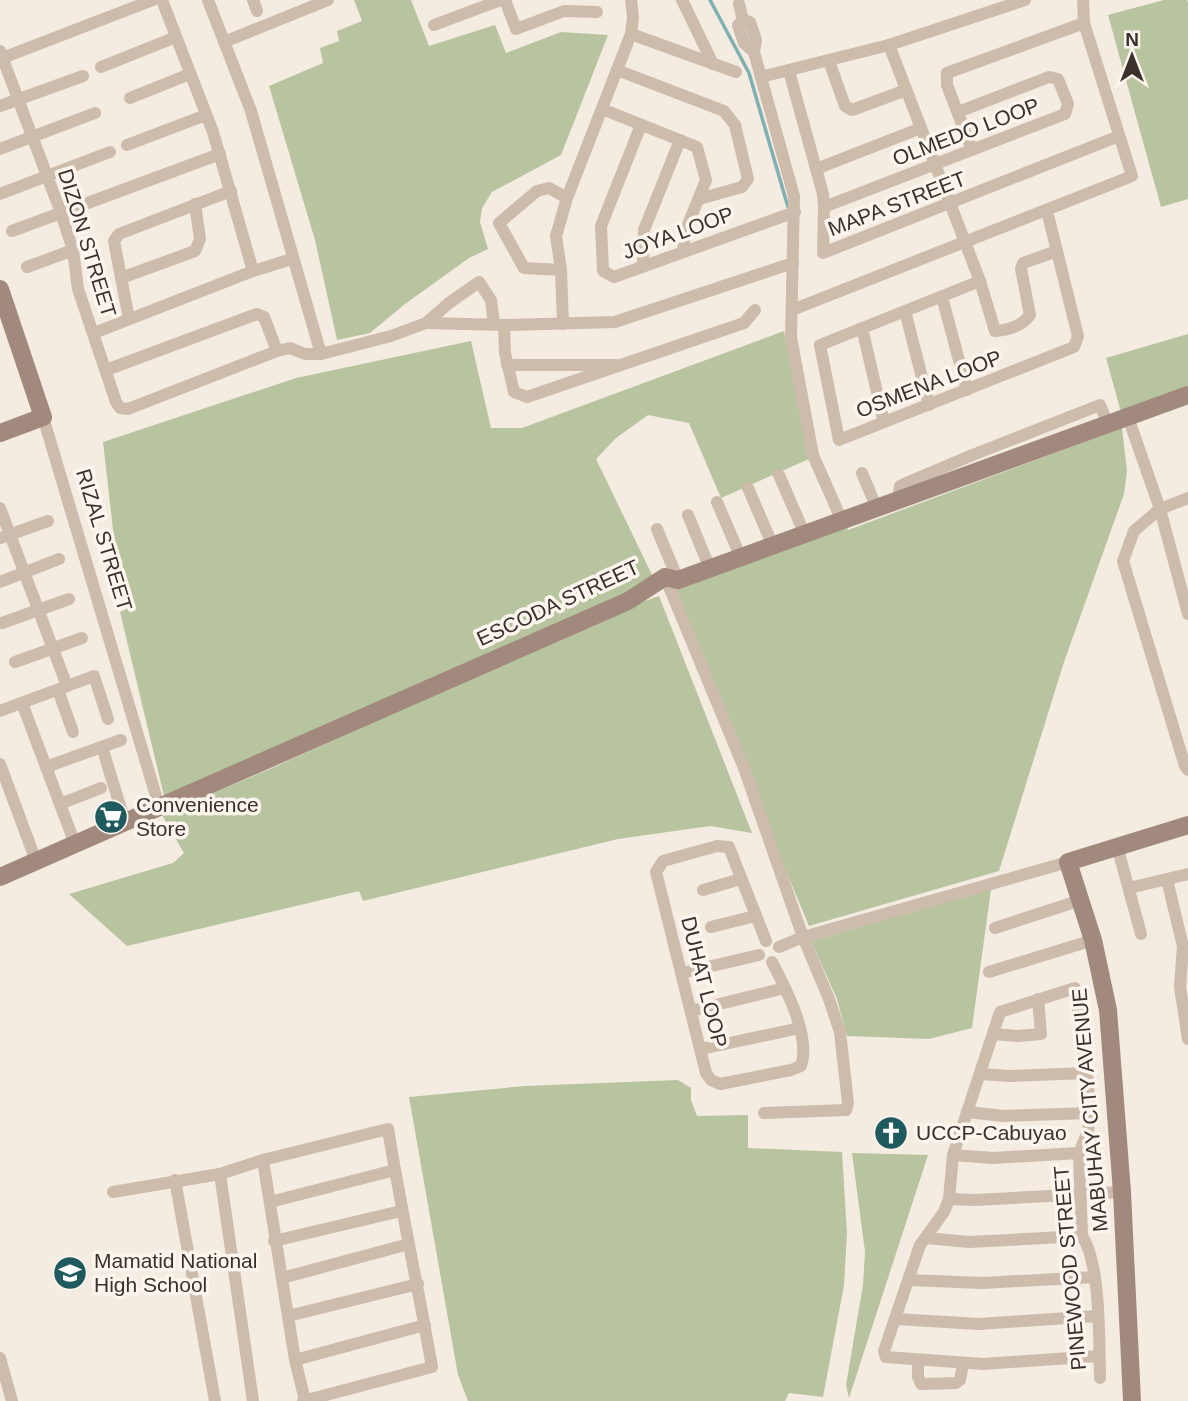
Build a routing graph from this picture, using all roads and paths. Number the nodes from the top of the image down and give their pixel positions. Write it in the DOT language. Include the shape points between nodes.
graph roads {
  1 [pos="153,0"];
  2 [pos="162,0"];
  3 [pos="208,0"];
  4 [pos="328,0"];
  5 [pos="503,0"];
  6 [pos="631,0"];
  7 [pos="682,0"];
  8 [pos="1025,0"];
  9 [pos="1083,0"];
  10 [pos="738,1"];
  11 [pos="474,5"];
  12 [pos="562,6"];
  13 [pos="597,12"];
  14 [pos="1084,23"];
  15 [pos="434,25"];
  16 [pos="631,34"];
  17 [pos="176,37"];
  18 [pos="224,42"];
  19 [pos="888,45"];
  20 [pos="1,56"];
  21 [pos="829,61"];
  22 [pos="713,64"];
  23 [pos="101,67"];
  24 [pos="617,70"];
  25 [pos="789,71"];
  26 [pos="736,72"];
  27 [pos="190,74"];
  28 [pos="83,76"];
  29 [pos="761,78"];
  30 [pos="906,90"];
  31 [pos="130,98"];
  32 [pos="19,99"];
  33 [pos="0,106"];
  34 [pos="602,109"];
  35 [pos="958,112"];
  36 [pos="95,113"];
  37 [pos="206,115"];
  38 [pos="641,125"];
  39 [pos="921,128"];
  40 [pos="1119,136"];
  41 [pos="33,137"];
  42 [pos="680,140"];
  43 [pos="127,145"];
  44 [pos="0,149"];
  45 [pos="972,150"];
  46 [pos="110,152"];
  47 [pos="220,154"];
  48 [pos="935,164"];
  49 [pos="817,169"];
  50 [pos="48,176"];
  51 [pos="231,191"];
  52 [pos="0,194"];
  53 [pos="567,198"];
  54 [pos="699,199"];
  55 [pos="950,203"];
  56 [pos="195,204"];
  57 [pos="824,207"];
  58 [pos="1047,211"];
  59 [pos="794,212"];
  60 [pos="61,214"];
  61 [pos="12,231"];
  62 [pos="965,243"];
  63 [pos="73,250"];
  64 [pos="683,251"];
  65 [pos="1057,251"];
  66 [pos="292,259"];
  67 [pos="793,263"];
  68 [pos="643,266"];
  69 [pos="27,267"];
  70 [pos="561,270"];
  71 [pos="253,271"];
  72 [pos="121,278"];
  73 [pos="980,281"];
  74 [pos="0,289"];
  75 [pos="942,297"];
  76 [pos="755,310"];
  77 [pos="792,310"];
  78 [pos="905,311"];
  79 [pos="129,318"];
  80 [pos="426,323"];
  81 [pos="499,324"];
  82 [pos="563,324"];
  83 [pos="862,328"];
  84 [pos="94,333"];
  85 [pos="277,351"];
  86 [pos="321,354"];
  87 [pos="507,365"];
  88 [pos="626,365"];
  89 [pos="106,370"];
  90 [pos="967,390"];
  91 [pos="1188,395"];
  92 [pos="929,405"];
  93 [pos="43,417"];
  94 [pos="1128,417"];
  95 [pos="884,422"];
  96 [pos="0,433"];
  97 [pos="862,473"];
  98 [pos="779,475"];
  99 [pos="748,488"];
  100 [pos="1188,498"];
  101 [pos="717,502"];
  102 [pos="0,509"];
  103 [pos="877,509"];
  104 [pos="1160,509"];
  105 [pos="688,515"];
  106 [pos="48,521"];
  107 [pos="842,522"];
  108 [pos="657,529"];
  109 [pos="805,535"];
  110 [pos="5,536"];
  111 [pos="772,547"];
  112 [pos="741,558"];
  113 [pos="59,559"];
  114 [pos="710,569"];
  115 [pos="24,572"];
  116 [pos="672,579"];
  117 [pos="0,582"];
  118 [pos="69,599"];
  119 [pos="39,610"];
  120 [pos="1188,614"];
  121 [pos="2,623"];
  122 [pos="82,638"];
  123 [pos="54,648"];
  124 [pos="15,662"];
  125 [pos="63,688"];
  126 [pos="22,703"];
  127 [pos="0,711"];
  128 [pos="108,719"];
  129 [pos="73,732"];
  130 [pos="121,740"];
  131 [pos="102,747"];
  132 [pos="0,764"];
  133 [pos="46,767"];
  134 [pos="1188,770"];
  135 [pos="101,788"];
  136 [pos="60,804"];
  137 [pos="159,806"];
  138 [pos="125,822"];
  139 [pos="1188,825"];
  140 [pos="75,844"];
  141 [pos="1117,846"];
  142 [pos="36,861"];
  143 [pos="1068,862"];
  144 [pos="1188,874"];
  145 [pos="0,877"];
  146 [pos="741,879"];
  147 [pos="1167,880"];
  148 [pos="1129,888"];
  149 [pos="703,890"];
  150 [pos="1081,900"];
  151 [pos="755,916"];
  152 [pos="711,927"];
  153 [pos="995,928"];
  154 [pos="1141,933"];
  155 [pos="803,937"];
  156 [pos="1093,940"];
  157 [pos="766,941"];
  158 [pos="1186,946"];
  159 [pos="779,947"];
  160 [pos="759,955"];
  161 [pos="772,962"];
  162 [pos="989,972"];
  163 [pos="682,974"];
  164 [pos="1184,987"];
  165 [pos="785,988"];
  166 [pos="1038,999"];
  167 [pos="691,1011"];
  168 [pos="800,1028"];
  169 [pos="1188,1032"];
  170 [pos="993,1034"];
  171 [pos="1188,1039"];
  172 [pos="701,1049"];
  173 [pos="1087,1073"];
  174 [pos="980,1074"];
  175 [pos="967,1112"];
  176 [pos="764,1113"];
  177 [pos="1090,1114"];
  178 [pos="1079,1153"];
  179 [pos="953,1155"];
  180 [pos="263,1160"];
  181 [pos="395,1170"];
  182 [pos="220,1174"];
  183 [pos="175,1180"];
  184 [pos="113,1192"];
  185 [pos="1122,1192"];
  186 [pos="1080,1194"];
  187 [pos="949,1199"];
  188 [pos="270,1202"];
  189 [pos="401,1211"];
  190 [pos="1082,1236"];
  191 [pos="926,1238"];
  192 [pos="274,1241"];
  193 [pos="409,1244"];
  194 [pos="1094,1277"];
  195 [pos="282,1278"];
  196 [pos="909,1279"];
  197 [pos="418,1284"];
  198 [pos="288,1316"];
  199 [pos="1097,1316"];
  200 [pos="896,1319"];
  201 [pos="425,1325"];
  202 [pos="1099,1356"];
  203 [pos="0,1358"];
  204 [pos="295,1360"];
  205 [pos="918,1360"];
  206 [pos="963,1364"];
  207 [pos="1100,1378"];
  208 [pos="12,1401"];
  209 [pos="215,1401"];
  210 [pos="253,1401"];
  211 [pos="304,1401"];
  212 [pos="1132,1401"];
  1 -- 20 [label="street"];
  2 -- 17 [label="street"];
  3 -- 18 [label="street"];
  4 -- 18 [label="street"];
  5 -- 11 [label="street"];
  5 -- 12 [label="street" via="516,29"];
  6 -- 16 [label="street"];
  7 -- 22 [label="street"];
  8 -- 19 [label="street"];
  9 -- 14 [label="street"];
  10 -- 29 [label="street" via="743,20 750,22 757,40 754,52"];
  11 -- 15 [label="street"];
  12 -- 13 [label="street"];
  14 -- 35 [label="street" via="947,73"];
  14 -- 40 [label="street"];
  16 -- 22 [label="street"];
  16 -- 24 [label="street"];
  17 -- 23 [label="street"];
  17 -- 27 [label="street"];
  18 -- 66 [label="street" via="251,111"];
  19 -- 21 [label="street"];
  19 -- 30 [label="street"];
  20 -- 32 [label="street, DIZON STREET"];
  21 -- 25 [label="street"];
  21 -- 30 [label="street" via="845,106 852,110"];
  22 -- 26 [label="street"];
  24 -- 34 [label="street"];
  24 -- 54 [label="street" via="724,111 735,125 748,179 742,187"];
  25 -- 29 [label="street"];
  25 -- 49 [label="street, MAPA STREET"];
  27 -- 31 [label="street"];
  27 -- 37 [label="street"];
  28 -- 32 [label="street"];
  29 -- 59 [label="street"];
  30 -- 39 [label="street"];
  32 -- 33 [label="street"];
  32 -- 41 [label="street, DIZON STREET"];
  34 -- 38 [label="street"];
  34 -- 53 [label="street"];
  35 -- 45 [label="street"];
  35 -- 45 [label="street, OLMEDO LOOP" via="1049,76 1058,79 1068,104 1065,114"];
  36 -- 41 [label="street"];
  37 -- 43 [label="street"];
  37 -- 47 [label="street"];
  38 -- 42 [label="street"];
  38 -- 68 [label="street, JOYA LOOP" via="601,226 603,271 614,277"];
  39 -- 48 [label="street"];
  39 -- 49 [label="street"];
  40 -- 55 [label="street, MAPA STREET"];
  40 -- 58 [label="street" via="1132,176"];
  41 -- 44 [label="street"];
  41 -- 50 [label="street, DIZON STREET"];
  42 -- 54 [label="street" via="697,147 706,180"];
  42 -- 68 [label="street" via="644,230"];
  45 -- 48 [label="street, OLMEDO LOOP"];
  46 -- 50 [label="street"];
  47 -- 51 [label="street"];
  47 -- 60 [label="street"];
  48 -- 55 [label="street"];
  48 -- 57 [label="street, OLMEDO LOOP"];
  49 -- 57 [label="street, MAPA STREET"];
  50 -- 52 [label="street"];
  50 -- 60 [label="street, DIZON STREET"];
  51 -- 56 [label="street"];
  51 -- 71 [label="street"];
  53 -- 70 [label="street" via="556,236"];
  53 -- 70 [label="street" via="549,188 537,191 499,223 524,268"];
  54 -- 64 [label="street" via="685,232"];
  55 -- 57 [label="street, MAPA STREET" via="823,253"];
  55 -- 62 [label="street"];
  56 -- 72 [label="street" via="200,239 195,251"];
  56 -- 72 [label="street" via="118,234 114,241"];
  58 -- 62 [label="street"];
  58 -- 65 [label="street, OSMENA LOOP"];
  59 -- 64 [label="street, JOYA LOOP"];
  59 -- 67 [label="street"];
  60 -- 61 [label="street"];
  60 -- 63 [label="street, DIZON STREET"];
  62 -- 73 [label="street"];
  62 -- 77 [label="street"];
  63 -- 69 [label="street"];
  63 -- 84 [label="street, DIZON STREET" via="78,289"];
  64 -- 68 [label="street, JOYA LOOP"];
  65 -- 73 [label="street" via="1023,263 1030,315 1025,323 1005,331 995,331"];
  65 -- 90 [label="street, OSMENA LOOP" via="1078,336 1074,347"];
  66 -- 71 [label="street"];
  66 -- 86 [label="street"];
  67 -- 77 [label="street"];
  67 -- 82 [label="street" via="615,322"];
  70 -- 82 [label="street"];
  71 -- 79 [label="street"];
  72 -- 79 [label="street"];
  73 -- 75 [label="street, OSMENA LOOP"];
  74 -- 93 [label="street, RIZAL STREET"];
  75 -- 78 [label="street, OSMENA LOOP"];
  75 -- 90 [label="street"];
  76 -- 88 [label="street" via="744,323"];
  77 -- 107 [label="street" via="793,358 813,455"];
  78 -- 83 [label="street, OSMENA LOOP"];
  78 -- 92 [label="street"];
  79 -- 84 [label="street"];
  80 -- 81 [label="street"];
  80 -- 81 [label="street" via="479,282"];
  80 -- 86 [label="street"];
  81 -- 82 [label="street"];
  81 -- 87 [label="street"];
  83 -- 95 [label="street"];
  83 -- 95 [label="street, OSMENA LOOP" via="820,345 839,440"];
  84 -- 89 [label="street, DIZON STREET"];
  85 -- 86 [label="street" via="290,348"];
  85 -- 89 [label="street" via="264,317 257,314"];
  85 -- 89 [label="street, DIZON STREET" via="128,409 116,402"];
  87 -- 88 [label="street"];
  87 -- 88 [label="street" via="514,391 527,397"];
  90 -- 92 [label="street, OSMENA LOOP"];
  91 -- 94 [label="street, ESCODA STREET"];
  92 -- 95 [label="street, OSMENA LOOP"];
  93 -- 96 [label="street"];
  93 -- 137 [label="street, RIZAL STREET"];
  94 -- 103 [label="street, ESCODA STREET"];
  94 -- 104 [label="street"];
  97 -- 103 [label="street"];
  98 -- 109 [label="street"];
  99 -- 111 [label="street"];
  100 -- 104 [label="street"];
  101 -- 112 [label="street"];
  102 -- 110 [label="street"];
  103 -- 107 [label="street, ESCODA STREET"];
  104 -- 120 [label="street"];
  104 -- 134 [label="street" via="1134,531 1123,561"];
  105 -- 114 [label="street"];
  106 -- 110 [label="street"];
  107 -- 109 [label="street, ESCODA STREET"];
  108 -- 116 [label="street"];
  109 -- 111 [label="street, ESCODA STREET"];
  110 -- 115 [label="street"];
  111 -- 112 [label="street, ESCODA STREET"];
  112 -- 114 [label="street, ESCODA STREET"];
  113 -- 115 [label="street"];
  114 -- 116 [label="street, ESCODA STREET"];
  115 -- 117 [label="street"];
  115 -- 119 [label="street"];
  116 -- 137 [label="street, ESCODA STREET"];
  116 -- 155 [label="street"];
  118 -- 119 [label="street"];
  119 -- 121 [label="street"];
  119 -- 123 [label="street"];
  122 -- 123 [label="street"];
  123 -- 124 [label="street"];
  123 -- 125 [label="street"];
  125 -- 126 [label="street"];
  125 -- 128 [label="street" via="94,676"];
  125 -- 129 [label="street"];
  126 -- 127 [label="street"];
  126 -- 133 [label="street"];
  130 -- 131 [label="street"];
  131 -- 133 [label="street"];
  131 -- 138 [label="street"];
  132 -- 142 [label="street"];
  133 -- 136 [label="street"];
  135 -- 136 [label="street"];
  136 -- 140 [label="street"];
  137 -- 138 [label="street, ESCODA STREET"];
  138 -- 140 [label="street, ESCODA STREET"];
  139 -- 141 [label="street"];
  140 -- 142 [label="street, ESCODA STREET"];
  141 -- 143 [label="street"];
  141 -- 148 [label="street"];
  142 -- 145 [label="street, ESCODA STREET"];
  143 -- 150 [label="street, MABUHAY CITY AVENUE"];
  143 -- 155 [label="street"];
  144 -- 147 [label="street"];
  146 -- 149 [label="street"];
  146 -- 151 [label="street, DUHAT LOOP"];
  146 -- 163 [label="street, DUHAT LOOP" via="729,847 717,846 663,861 656,872"];
  147 -- 148 [label="street"];
  147 -- 158 [label="street"];
  148 -- 154 [label="street"];
  150 -- 153 [label="street"];
  150 -- 156 [label="street, MABUHAY CITY AVENUE"];
  151 -- 152 [label="street"];
  151 -- 157 [label="street, DUHAT LOOP"];
  155 -- 159 [label="street"];
  155 -- 176 [label="street" via="840,1032 848,1103 842,1111"];
  156 -- 162 [label="street"];
  156 -- 185 [label="street, MABUHAY CITY AVENUE" via="1108,1010"];
  157 -- 159 [label="street"];
  157 -- 160 [label="street" via="759,947"];
  158 -- 164 [label="street"];
  159 -- 161 [label="street" via="779,956"];
  160 -- 161 [label="street"];
  160 -- 163 [label="street"];
  161 -- 165 [label="street, DUHAT LOOP"];
  163 -- 167 [label="street, DUHAT LOOP"];
  164 -- 169 [label="street"];
  165 -- 167 [label="street"];
  165 -- 168 [label="street, DUHAT LOOP"];
  166 -- 170 [label="street" via="1000,1012"];
  166 -- 170 [label="street" via="1041,1034"];
  166 -- 173 [label="street, PINEWOOD STREET" via="1075,988"];
  167 -- 172 [label="street, DUHAT LOOP"];
  168 -- 172 [label="street"];
  168 -- 172 [label="street, DUHAT LOOP" via="804,1056 801,1066 791,1070 720,1084 706,1073"];
  169 -- 171 [label="street"];
  170 -- 174 [label="street"];
  173 -- 174 [label="street"];
  173 -- 177 [label="street, PINEWOOD STREET"];
  174 -- 175 [label="street"];
  175 -- 177 [label="street"];
  175 -- 179 [label="street"];
  177 -- 178 [label="street, PINEWOOD STREET"];
  178 -- 179 [label="street" via="993,1158"];
  178 -- 186 [label="street, PINEWOOD STREET"];
  179 -- 187 [label="street"];
  180 -- 181 [label="street" via="388,1129"];
  180 -- 182 [label="street"];
  180 -- 188 [label="street"];
  181 -- 188 [label="street"];
  181 -- 189 [label="street"];
  182 -- 183 [label="street"];
  182 -- 210 [label="street"];
  183 -- 184 [label="street"];
  183 -- 209 [label="street"];
  185 -- 186 [label="street"];
  185 -- 212 [label="street, MABUHAY CITY AVENUE"];
  186 -- 187 [label="street"];
  186 -- 190 [label="street, PINEWOOD STREET"];
  187 -- 191 [label="street"];
  188 -- 192 [label="street"];
  189 -- 192 [label="street"];
  189 -- 193 [label="street"];
  190 -- 191 [label="street" via="969,1242"];
  190 -- 194 [label="street, PINEWOOD STREET" via="1088,1244"];
  191 -- 196 [label="street"];
  192 -- 195 [label="street"];
  193 -- 195 [label="street"];
  193 -- 197 [label="street"];
  194 -- 196 [label="street" via="982,1283"];
  194 -- 199 [label="street, PINEWOOD STREET"];
  195 -- 198 [label="street"];
  196 -- 200 [label="street"];
  197 -- 198 [label="street"];
  197 -- 201 [label="street"];
  198 -- 204 [label="street"];
  199 -- 200 [label="street" via="979,1324"];
  199 -- 202 [label="street, PINEWOOD STREET"];
  200 -- 205 [label="street" via="886,1357"];
  201 -- 204 [label="street"];
  201 -- 211 [label="street" via="432,1367"];
  202 -- 206 [label="street"];
  202 -- 207 [label="street, PINEWOOD STREET"];
  203 -- 208 [label="street"];
  204 -- 211 [label="street"];
  205 -- 206 [label="street"];
  205 -- 206 [label="street" via="921,1384 956,1383"];
}
